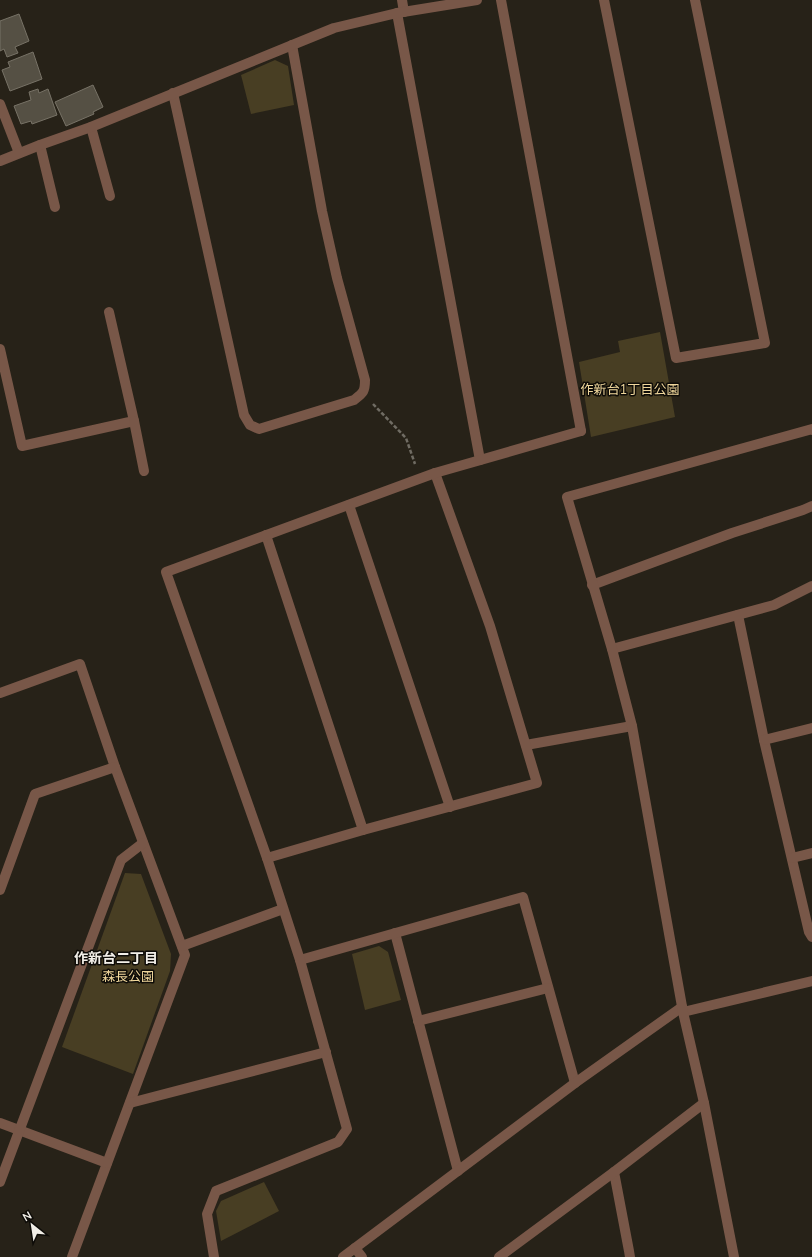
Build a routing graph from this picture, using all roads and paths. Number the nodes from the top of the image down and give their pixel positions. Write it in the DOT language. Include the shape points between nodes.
graph roads {
  1 [pos="402,0"];
  2 [pos="477,0"];
  3 [pos="501,0"];
  4 [pos="604,0"];
  5 [pos="695,0"];
  6 [pos="401,12"];
  7 [pos="292,45"];
  8 [pos="173,93"];
  9 [pos="0,104"];
  10 [pos="91,127"];
  11 [pos="40,145"];
  12 [pos="19,153"];
  13 [pos="0,161"];
  14 [pos="110,196"];
  15 [pos="55,207"];
  16 [pos="109,312"];
  17 [pos="0,349"];
  18 [pos="362,394"];
  19 [pos="134,421"];
  20 [pos="812,430"];
  21 [pos="480,460"];
  22 [pos="144,471"];
  23 [pos="435,473"];
  24 [pos="420,479"];
  25 [pos="349,505"];
  26 [pos="812,506"];
  27 [pos="266,535"];
  28 [pos="592,585"];
  29 [pos="812,586"];
  30 [pos="738,615"];
  31 [pos="612,649"];
  32 [pos="0,693"];
  33 [pos="632,726"];
  34 [pos="812,728"];
  35 [pos="764,740"];
  36 [pos="526,746"];
  37 [pos="115,767"];
  38 [pos="450,807"];
  39 [pos="363,830"];
  40 [pos="143,843"];
  41 [pos="812,853"];
  42 [pos="267,858"];
  43 [pos="792,858"];
  44 [pos="0,890"];
  45 [pos="283,909"];
  46 [pos="395,933"];
  47 [pos="812,937"];
  48 [pos="182,946"];
  49 [pos="300,960"];
  50 [pos="812,981"];
  51 [pos="548,988"];
  52 [pos="683,1010"];
  53 [pos="418,1020"];
  54 [pos="326,1052"];
  55 [pos="575,1083"];
  56 [pos="130,1103"];
  57 [pos="704,1103"];
  58 [pos="0,1123"];
  59 [pos="19,1131"];
  60 [pos="107,1163"];
  61 [pos="458,1171"];
  62 [pos="614,1172"];
  63 [pos="0,1182"];
  64 [pos="355,1248"];
  65 [pos="72,1257"];
  66 [pos="214,1257"];
  67 [pos="343,1257"];
  68 [pos="362,1257"];
  69 [pos="499,1257"];
  70 [pos="630,1257"];
  71 [pos="734,1257"];
  1 -- 6 [label="street"];
  2 -- 6 [label="street"];
  3 -- 21 [label="street" via="581,431"];
  4 -- 5 [label="street" via="676,358 764,343"];
  6 -- 7 [label="street" via="334,28"];
  6 -- 21 [label="street"];
  7 -- 8 [label="street"];
  7 -- 18 [label="street" via="322,211 365,380"];
  8 -- 10 [label="street"];
  8 -- 18 [label="street" via="244,415 250,425 259,429 354,400"];
  9 -- 12 [label="street"];
  10 -- 11 [label="street"];
  10 -- 14 [label="street"];
  11 -- 12 [label="street"];
  11 -- 15 [label="street"];
  12 -- 13 [label="street"];
  16 -- 19 [label="street"];
  17 -- 19 [label="street" via="22,446"];
  18 -- 24 [label="path" via="406,438"];
  19 -- 22 [label="street"];
  20 -- 28 [label="street" via="567,497"];
  21 -- 23 [label="street"];
  23 -- 24 [label="street"];
  23 -- 36 [label="street" via="490,626"];
  24 -- 25 [label="street"];
  25 -- 27 [label="street"];
  25 -- 38 [label="street"];
  26 -- 28 [label="street"];
  27 -- 39 [label="street"];
  27 -- 42 [label="street" via="166,572"];
  28 -- 31 [label="street"];
  29 -- 30 [label="street" via="774,605"];
  30 -- 31 [label="street"];
  30 -- 35 [label="street"];
  31 -- 33 [label="street"];
  32 -- 37 [label="street" via="80,664"];
  33 -- 36 [label="street"];
  33 -- 52 [label="street"];
  34 -- 35 [label="street"];
  35 -- 43 [label="street"];
  36 -- 38 [label="street" via="537,783"];
  37 -- 40 [label="street"];
  37 -- 44 [label="street" via="35,794"];
  38 -- 39 [label="street"];
  39 -- 42 [label="street"];
  40 -- 48 [label="street"];
  40 -- 59 [label="street" via="121,860"];
  41 -- 43 [label="street"];
  42 -- 45 [label="street"];
  43 -- 47 [label="street"];
  45 -- 48 [label="street"];
  45 -- 49 [label="street"];
  46 -- 49 [label="street"];
  46 -- 51 [label="street" via="523,897"];
  46 -- 53 [label="street"];
  48 -- 56 [label="street" via="185,955"];
  49 -- 54 [label="street"];
  50 -- 52 [label="street"];
  51 -- 53 [label="street"];
  51 -- 55 [label="street"];
  52 -- 55 [label="street"];
  52 -- 57 [label="street"];
  53 -- 61 [label="street"];
  54 -- 56 [label="street"];
  54 -- 66 [label="street" via="347,1129 338,1142 216,1191 206,1214"];
  55 -- 61 [label="street"];
  56 -- 60 [label="street"];
  57 -- 62 [label="street"];
  57 -- 71 [label="street"];
  58 -- 59 [label="street"];
  59 -- 60 [label="street"];
  59 -- 63 [label="street"];
  60 -- 65 [label="street"];
  61 -- 64 [label="street"];
  62 -- 69 [label="street"];
  62 -- 70 [label="street"];
  64 -- 67 [label="street"];
  64 -- 68 [label="street"];
}
